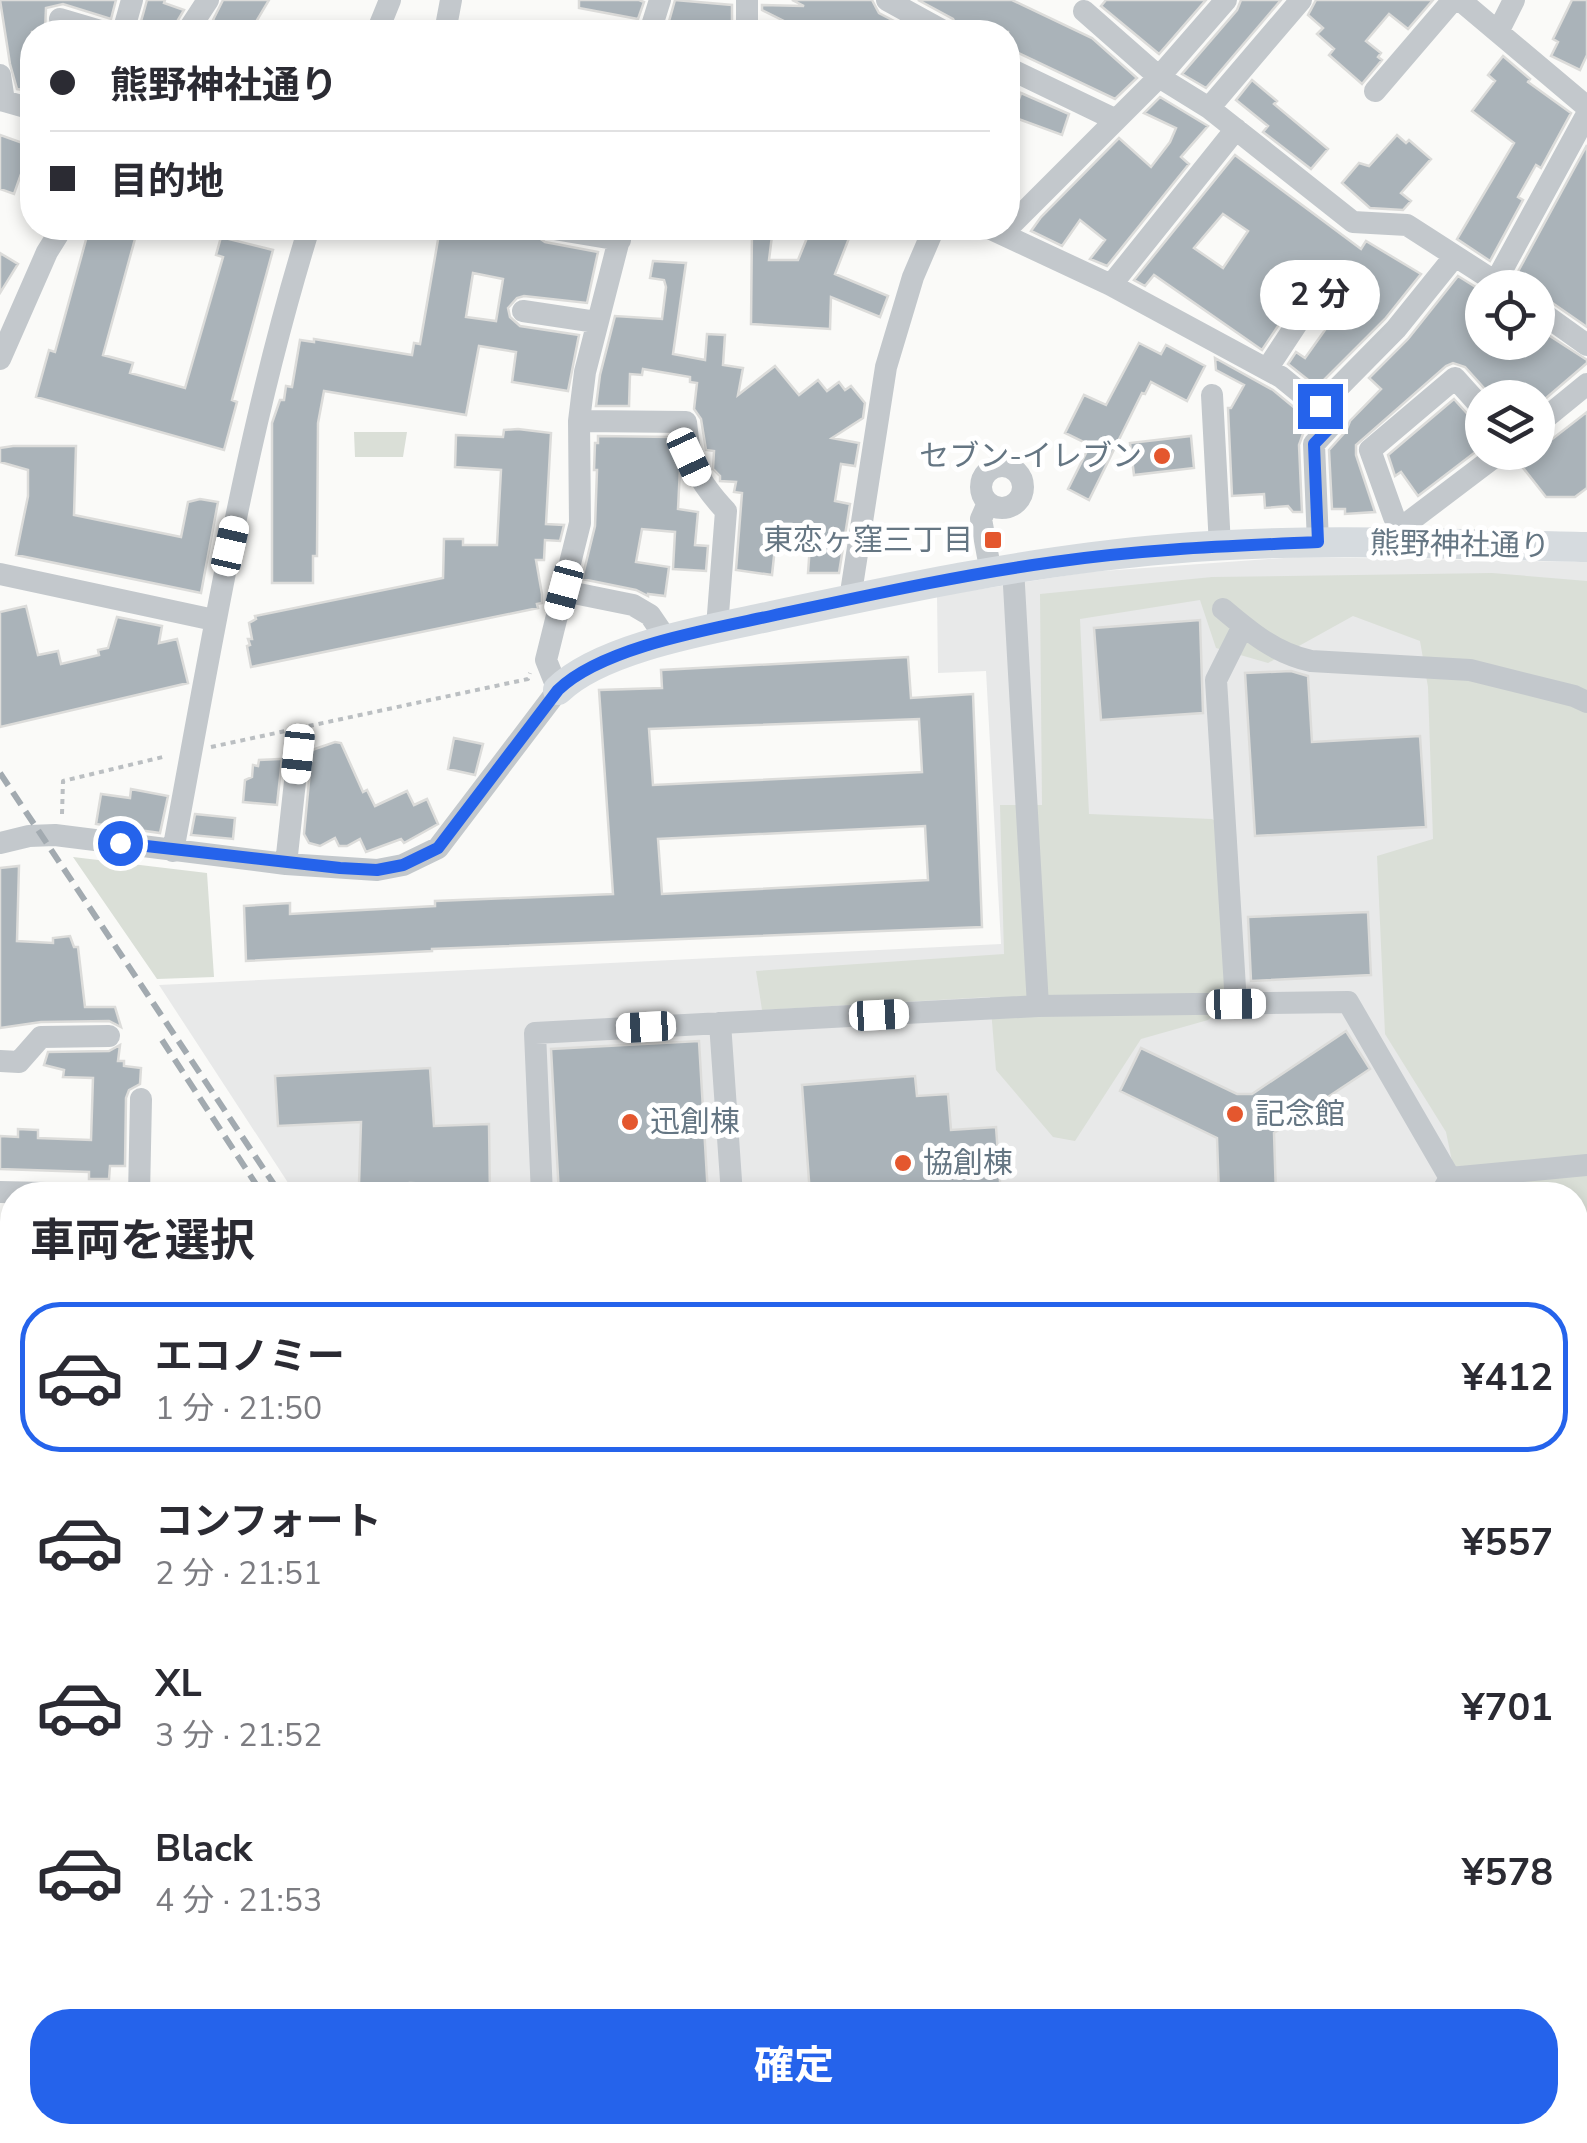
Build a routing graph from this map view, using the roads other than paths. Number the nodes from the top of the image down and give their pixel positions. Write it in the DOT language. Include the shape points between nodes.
graph roads {
  1 [pos="886,0"];
  2 [pos="1226,0"];
  3 [pos="1301,0"];
  4 [pos="1456,0"];
  5 [pos="1514,0"];
  6 [pos="1083,4"];
  7 [pos="907,20"];
  8 [pos="1498,32"];
  9 [pos="1020,74"];
  10 [pos="0,75"];
  11 [pos="1160,77"];
  12 [pos="1375,91"];
  13 [pos="20,106"];
  14 [pos="1209,108"];
  15 [pos="1587,110"];
  16 [pos="1114,119"];
  17 [pos="1236,129"];
  18 [pos="1020,207"];
  19 [pos="55,240"];
  20 [pos="305,240"];
  21 [pos="619,240"];
  22 [pos="929,240"];
  23 [pos="1017,240"];
  24 [pos="1454,258"];
  25 [pos="1475,270"];
  26 [pos="1507,270"];
  27 [pos="1111,285"];
  28 [pos="523,311"];
  29 [pos="8,320"];
  30 [pos="596,322"];
  31 [pos="1298,322"];
  32 [pos="1555,322"];
  33 [pos="1587,344"];
  34 [pos="0,359"];
  35 [pos="1267,369"];
  36 [pos="1587,384"];
  37 [pos="1465,390"];
  38 [pos="1212,395"];
  39 [pos="1320,406"];
  40 [pos="1555,410"];
  41 [pos="579,422"];
  42 [pos="1479,470"];
  43 [pos="988,504"];
  44 [pos="1401,535"];
  45 [pos="1318,542"];
  46 [pos="1220,546"];
  47 [pos="1587,547"];
  48 [pos="1002,571"];
  49 [pos="0,574"];
  50 [pos="564,590"];
  51 [pos="850,600"];
  52 [pos="1222,608"];
  53 [pos="214,620"];
  54 [pos="1242,626"];
  55 [pos="716,628"];
  56 [pos="667,640"];
  57 [pos="558,690"];
  58 [pos="1587,702"];
  59 [pos="298,754"];
  60 [pos="0,844"];
  61 [pos="173,851"];
  62 [pos="286,864"];
  63 [pos="1236,1004"];
  64 [pos="1038,1006"];
  65 [pos="720,1023"];
  66 [pos="109,1036"];
  67 [pos="0,1061"];
  68 [pos="141,1099"];
  69 [pos="1587,1165"];
  70 [pos="138,1182"];
  71 [pos="541,1182"];
  72 [pos="731,1182"];
  73 [pos="1443,1182"];
  74 [pos="1469,1182"];
  1 -- 7 [label="street"];
  2 -- 11 [label="street"];
  3 -- 14 [label="street"];
  4 -- 8 [label="street"];
  4 -- 12 [label="street"];
  5 -- 8 [label="street"];
  6 -- 11 [label="street"];
  8 -- 15 [label="street"];
  9 -- 16 [label="street"];
  10 -- 13 [label="street" via="4,102"];
  11 -- 14 [label="street"];
  11 -- 16 [label="street"];
  14 -- 17 [label="street"];
  15 -- 26 [label="street"];
  16 -- 18 [label="street"];
  17 -- 24 [label="street" via="1353,222 1408,225"];
  17 -- 27 [label="street"];
  19 -- 29 [label="street"];
  20 -- 53 [label="street" via="279,326"];
  21 -- 30 [label="street"];
  22 -- 51 [label="street" via="886,367"];
  23 -- 27 [label="street"];
  24 -- 25 [label="street"];
  24 -- 39 [label="street"];
  27 -- 35 [label="street"];
  28 -- 30 [label="street"];
  29 -- 34 [label="street"];
  30 -- 41 [label="street"];
  31 -- 35 [label="street"];
  32 -- 33 [label="street"];
  35 -- 39 [label="street"];
  36 -- 40 [label="street"];
  37 -- 44 [label="street" via="1454,378 1370,450"];
  38 -- 46 [label="street"];
  39 -- 45 [label="street" via="1336,421 1314,444"];
  41 -- 50 [label="street" via="580,523"];
  41 -- 55 [label="street" via="686,422 689,457 726,511"];
  42 -- 44 [label="street"];
  43 -- 48 [label="street" via="981,519"];
  44 -- 45 [label="main road, 熊野神社通り"];
  44 -- 47 [label="main road, 熊野神社通り"];
  45 -- 46 [label="main road, 熊野神社通り"];
  46 -- 48 [label="main road, 熊野神社通り"];
  48 -- 51 [label="main road, 熊野神社通り"];
  48 -- 64 [label="street"];
  49 -- 53 [label="street"];
  50 -- 56 [label="street" via="632,605 650,615"];
  50 -- 57 [label="street" via="546,660"];
  51 -- 55 [label="main road, 熊野神社通り"];
  52 -- 54 [label="street"];
  53 -- 61 [label="street"];
  54 -- 58 [label="street" via="1311,662 1470,670"];
  54 -- 63 [label="street" via="1216,680"];
  55 -- 56 [label="main road, 熊野神社通り"];
  56 -- 57 [label="main road, 熊野神社通り" via="592,665"];
  57 -- 62 [label="street, 熊野神社通り" via="438,848 423,858 377,870"];
  59 -- 62 [label="street"];
  60 -- 61 [label="street, 熊野神社通り" via="65,836"];
  61 -- 62 [label="street, 熊野神社通り"];
  63 -- 64 [label="street"];
  63 -- 73 [label="street" via="1348,1002"];
  64 -- 65 [label="street"];
  65 -- 71 [label="street" via="535,1033"];
  65 -- 72 [label="street"];
  66 -- 67 [label="street" via="41,1037 19,1062"];
  68 -- 70 [label="street"];
  69 -- 74 [label="street"];
}
